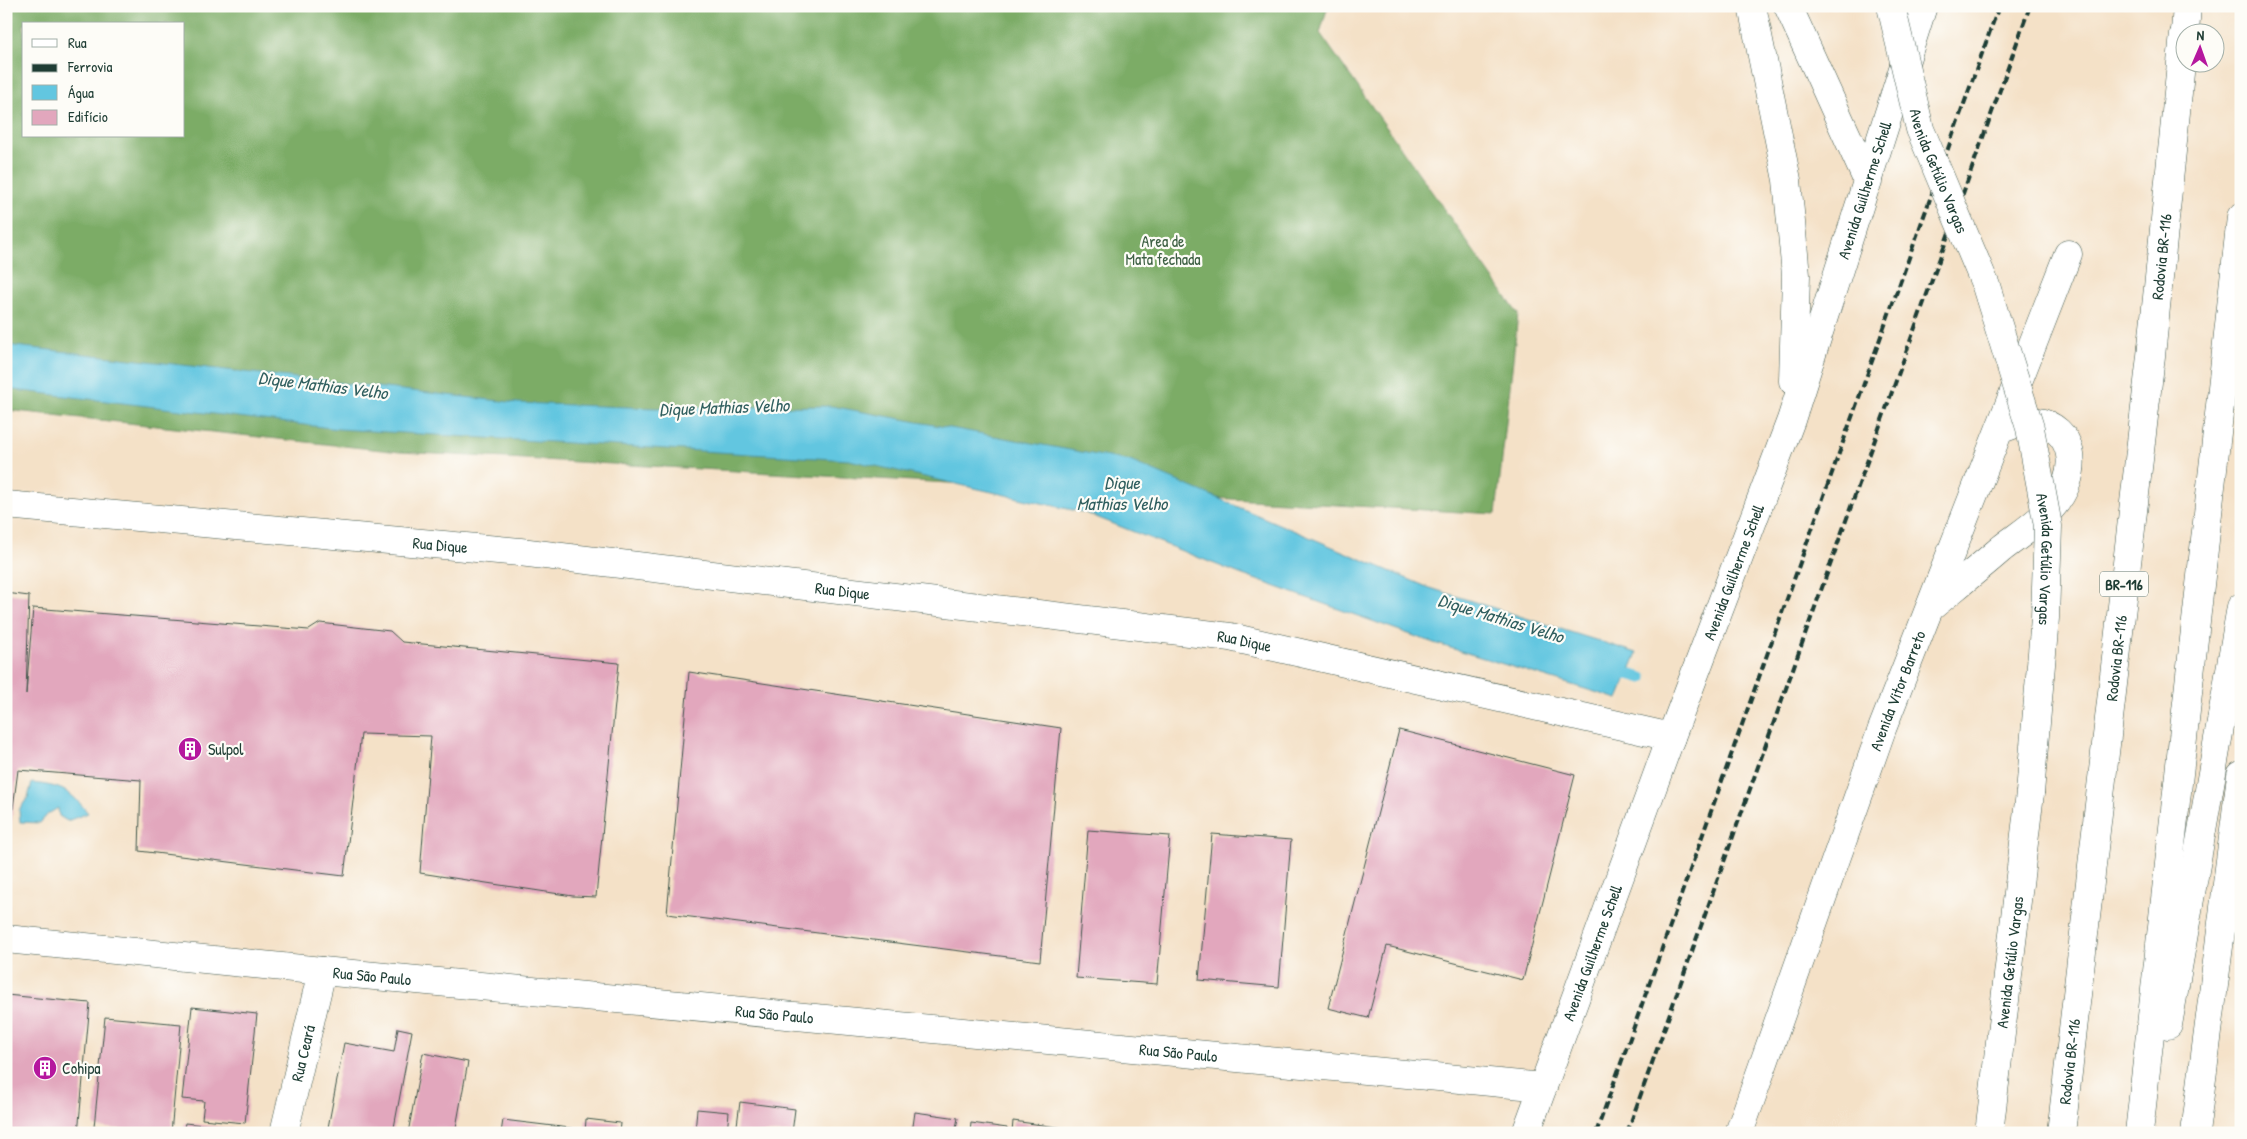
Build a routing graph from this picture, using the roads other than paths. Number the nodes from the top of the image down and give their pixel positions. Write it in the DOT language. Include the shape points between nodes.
graph roads {
  1 [pos="1752,6"];
  2 [pos="1788,6"];
  3 [pos="1891,6"];
  4 [pos="1923,6"];
  5 [pos="2187,6"];
  6 [pos="2186,22"];
  7 [pos="2181,72"];
  8 [pos="1868,182"];
  9 [pos="2241,217"];
  10 [pos="2068,254"];
  11 [pos="1791,420"];
  12 [pos="1999,431"];
  13 [pos="6,505"];
  14 [pos="2241,607"];
  15 [pos="1929,608"];
  16 [pos="1670,737"];
  17 [pos="2240,785"];
  18 [pos="6,939"];
  19 [pos="322,972"];
  20 [pos="1543,1087"];
  21 [pos="284,1133"];
  22 [pos="1526,1133"];
  23 [pos="1739,1133"];
  24 [pos="1989,1133"];
  25 [pos="2061,1133"];
  26 [pos="2139,1133"];
  27 [pos="2149,1133"];
  28 [pos="2196,1133"];
  1 -- 11 [label="main road" via="1782,151 1793,236 1796,331"];
  2 -- 8 [label="main road"];
  3 -- 24 [label="main road, Avenida Getúlio Vargas, bridge" via="1920,129 1986,286 2030,428 2048,526 2045,618 2030,793"];
  4 -- 8 [label="main road, Avenida Guilherme Schell"];
  5 -- 6 [label="main road, Rodovia BR-116 / BR-116"];
  7 -- 25 [label="main road, Rodovia BR-116 / BR-116"];
  8 -- 11 [label="main road, Avenida Guilherme Schell"];
  9 -- 26 [label="main road"];
  10 -- 12 [label="main road, Avenida Vitor Barreto"];
  11 -- 16 [label="main road, Avenida Guilherme Schell"];
  12 -- 15 [label="main road, Avenida Vitor Barreto"];
  12 -- 15 [label="main road" via="2016,423 2039,421 2051,426 2065,440 2072,463 2067,483 2054,504 2035,524"];
  13 -- 16 [label="main road, Rua Dique" via="520,552 1230,637"];
  14 -- 27 [label="main road"];
  15 -- 23 [label="main road, Avenida Vitor Barreto" via="1882,729"];
  16 -- 20 [label="main road, Avenida Guilherme Schell"];
  17 -- 28 [label="main road"];
  18 -- 19 [label="main road, Rua São Paulo"];
  19 -- 20 [label="main road, Rua São Paulo"];
  19 -- 21 [label="main road, Rua Ceará"];
  20 -- 22 [label="main road, Avenida Guilherme Schell"];
}
